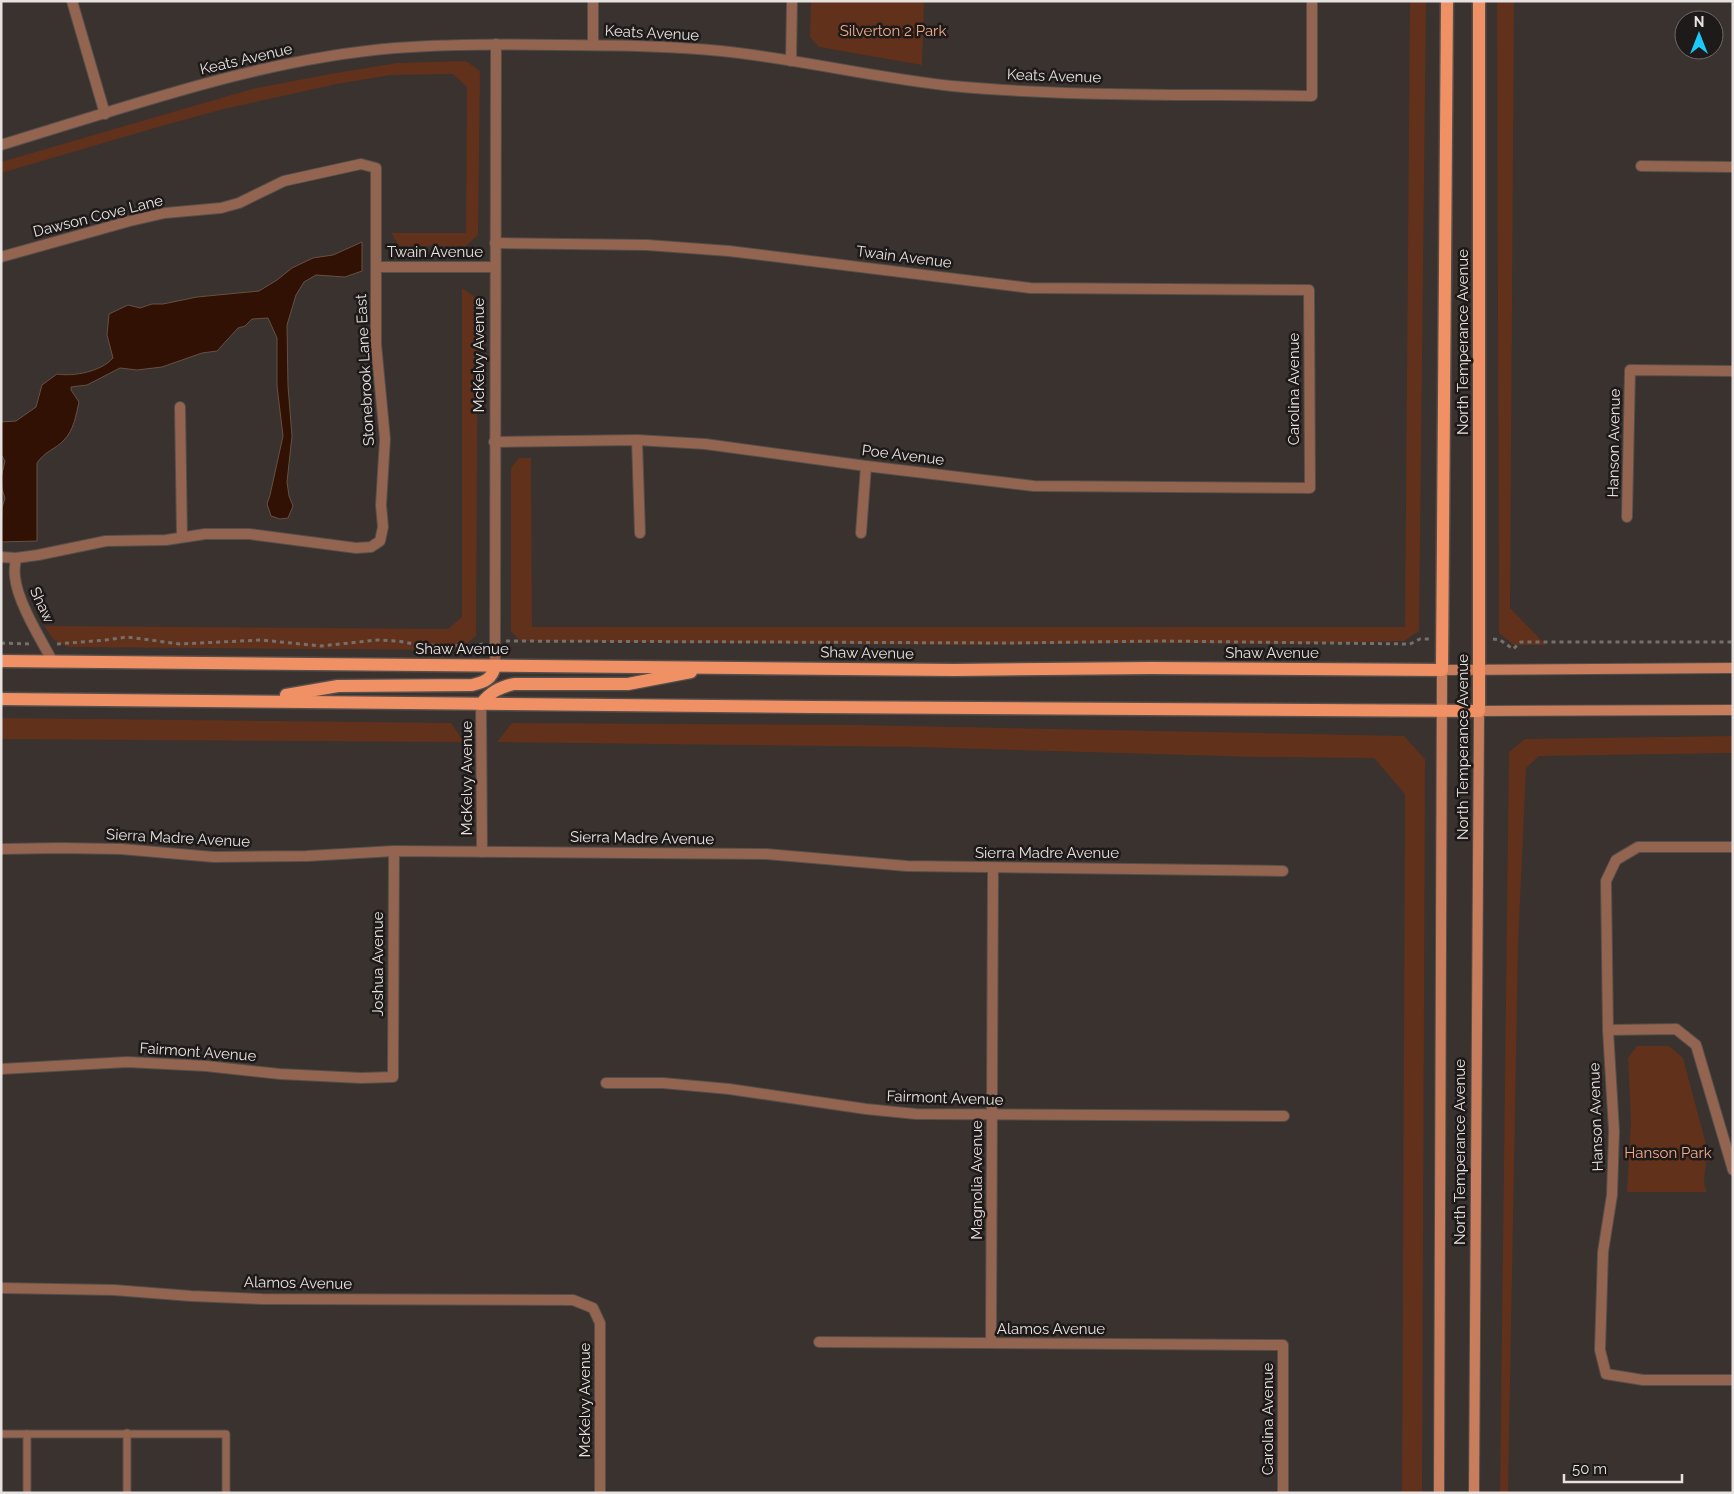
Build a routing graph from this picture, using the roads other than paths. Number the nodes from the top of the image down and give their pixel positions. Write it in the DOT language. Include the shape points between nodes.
graph roads {
  1 [pos="72,1"];
  2 [pos="593,1"];
  3 [pos="792,1"];
  4 [pos="1312,1"];
  5 [pos="1447,1"];
  6 [pos="1478,1"];
  7 [pos="496,44"];
  8 [pos="593,45"];
  9 [pos="791,61"];
  10 [pos="105,114"];
  11 [pos="1,145"];
  12 [pos="1641,166"];
  13 [pos="1733,167"];
  14 [pos="376,168"];
  15 [pos="495,243"];
  16 [pos="1,257"];
  17 [pos="376,267"];
  18 [pos="495,267"];
  19 [pos="1309,290"];
  20 [pos="1733,371"];
  21 [pos="180,407"];
  22 [pos="637,440"];
  23 [pos="494,442"];
  24 [pos="866,466"];
  25 [pos="1310,488"];
  26 [pos="1627,517"];
  27 [pos="640,533"];
  28 [pos="861,533"];
  29 [pos="182,538"];
  30 [pos="1,557"];
  31 [pos="16,558"];
  32 [pos="1,662"];
  33 [pos="53,662"];
  34 [pos="495,666"];
  35 [pos="718,667"];
  36 [pos="1733,668"];
  37 [pos="1442,670"];
  38 [pos="1480,670"];
  39 [pos="1,699"];
  40 [pos="259,700"];
  41 [pos="481,704"];
  42 [pos="1733,710"];
  43 [pos="1442,711"];
  44 [pos="1480,711"];
  45 [pos="1733,847"];
  46 [pos="1,849"];
  47 [pos="394,851"];
  48 [pos="482,852"];
  49 [pos="993,868"];
  50 [pos="1283,871"];
  51 [pos="1608,1030"];
  52 [pos="1,1069"];
  53 [pos="393,1077"];
  54 [pos="606,1083"];
  55 [pos="992,1115"];
  56 [pos="1284,1116"];
  57 [pos="1733,1170"];
  58 [pos="1,1288"];
  59 [pos="593,1308"];
  60 [pos="820,1342"];
  61 [pos="991,1343"];
  62 [pos="1283,1345"];
  63 [pos="1733,1380"];
  64 [pos="127,1433"];
  65 [pos="1,1434"];
  66 [pos="28,1434"];
  67 [pos="27,1493"];
  68 [pos="127,1493"];
  69 [pos="226,1493"];
  70 [pos="600,1493"];
  71 [pos="1283,1493"];
  72 [pos="1440,1493"];
  73 [pos="1474,1493"];
  1 -- 10 [label="street"];
  2 -- 8 [label="street"];
  3 -- 9 [label="street"];
  4 -- 9 [label="street, Keats Avenue" via="1312,96 1048,93 950,86"];
  5 -- 37 [label="main road, North Temperance Avenue"];
  6 -- 38 [label="main road, North Temperance Avenue"];
  7 -- 8 [label="street, Keats Avenue"];
  7 -- 10 [label="street, Keats Avenue" via="394,48 305,61 206,83"];
  7 -- 15 [label="street, McKelvy Avenue"];
  8 -- 9 [label="street, Keats Avenue" via="724,51"];
  10 -- 11 [label="street, Keats Avenue"];
  12 -- 13 [label="street"];
  14 -- 16 [label="street, Dawson Cove Lane" via="361,164 284,181 221,208 165,213"];
  14 -- 17 [label="street, Stonebrook Lane East"];
  15 -- 18 [label="street, McKelvy Avenue"];
  15 -- 19 [label="street, Twain Avenue" via="647,245 729,251 1030,288"];
  17 -- 18 [label="street, Twain Avenue"];
  17 -- 29 [label="street, Stonebrook Lane East" via="376,344 385,439 380,541 371,547 356,548 249,534 205,534"];
  18 -- 23 [label="street, McKelvy Avenue"];
  19 -- 25 [label="street, Carolina Avenue"];
  20 -- 26 [label="street, Hanson Avenue" via="1630,370"];
  21 -- 29 [label="street"];
  22 -- 23 [label="street, Poe Avenue"];
  22 -- 24 [label="street, Poe Avenue" via="705,444"];
  22 -- 27 [label="street"];
  23 -- 34 [label="street, McKelvy Avenue"];
  24 -- 25 [label="street, Poe Avenue" via="1034,486"];
  24 -- 28 [label="street"];
  29 -- 31 [label="street" via="106,541"];
  30 -- 31 [label="street"];
  31 -- 33 [label="street, Shaw" via="17,589"];
  32 -- 33 [label="main road, Shaw Avenue"];
  33 -- 34 [label="main road, Shaw Avenue"];
  34 -- 35 [label="main road, Shaw Avenue"];
  34 -- 40 [label="main road" via="493,675 480,684 338,686"];
  35 -- 37 [label="main road, Shaw Avenue"];
  35 -- 41 [label="main road" via="628,684 514,684 494,691"];
  36 -- 38 [label="main road, Shaw Avenue"];
  37 -- 38 [label="main road, Shaw Avenue"];
  37 -- 43 [label="main road, North Temperance Avenue"];
  38 -- 44 [label="main road, North Temperance Avenue"];
  39 -- 40 [label="main road"];
  40 -- 41 [label="main road"];
  41 -- 43 [label="main road"];
  41 -- 48 [label="street, McKelvy Avenue"];
  42 -- 44 [label="main road"];
  43 -- 44 [label="main road"];
  43 -- 72 [label="main road, North Temperance Avenue"];
  44 -- 73 [label="main road, North Temperance Avenue"];
  45 -- 51 [label="street, Hanson Avenue" via="1638,847 1616,860 1606,881"];
  46 -- 47 [label="street, Sierra Madre Avenue" via="120,849 214,857"];
  47 -- 48 [label="street, Sierra Madre Avenue"];
  47 -- 53 [label="street, Joshua Avenue"];
  48 -- 49 [label="street, Sierra Madre Avenue" via="766,854 907,866"];
  49 -- 50 [label="street, Sierra Madre Avenue"];
  49 -- 55 [label="street, Magnolia Avenue"];
  51 -- 57 [label="street" via="1676,1029 1696,1045"];
  51 -- 63 [label="street, Hanson Avenue" via="1614,1131 1612,1195 1603,1252 1600,1350 1606,1374 1643,1380"];
  52 -- 53 [label="street, Fairmont Avenue" via="127,1062 289,1074"];
  54 -- 55 [label="street, Fairmont Avenue" via="663,1083 728,1089 916,1114"];
  55 -- 56 [label="street, Fairmont Avenue"];
  55 -- 61 [label="street, Magnolia Avenue"];
  58 -- 59 [label="street, Alamos Avenue" via="114,1290 262,1299 573,1300"];
  59 -- 70 [label="street, McKelvy Avenue" via="600,1323"];
  60 -- 61 [label="street, Alamos Avenue"];
  61 -- 62 [label="street, Alamos Avenue"];
  62 -- 71 [label="street, Carolina Avenue"];
  64 -- 66 [label="lane"];
  64 -- 68 [label="lane"];
  64 -- 69 [label="lane" via="226,1434"];
  65 -- 66 [label="lane"];
  66 -- 67 [label="lane"];
}
